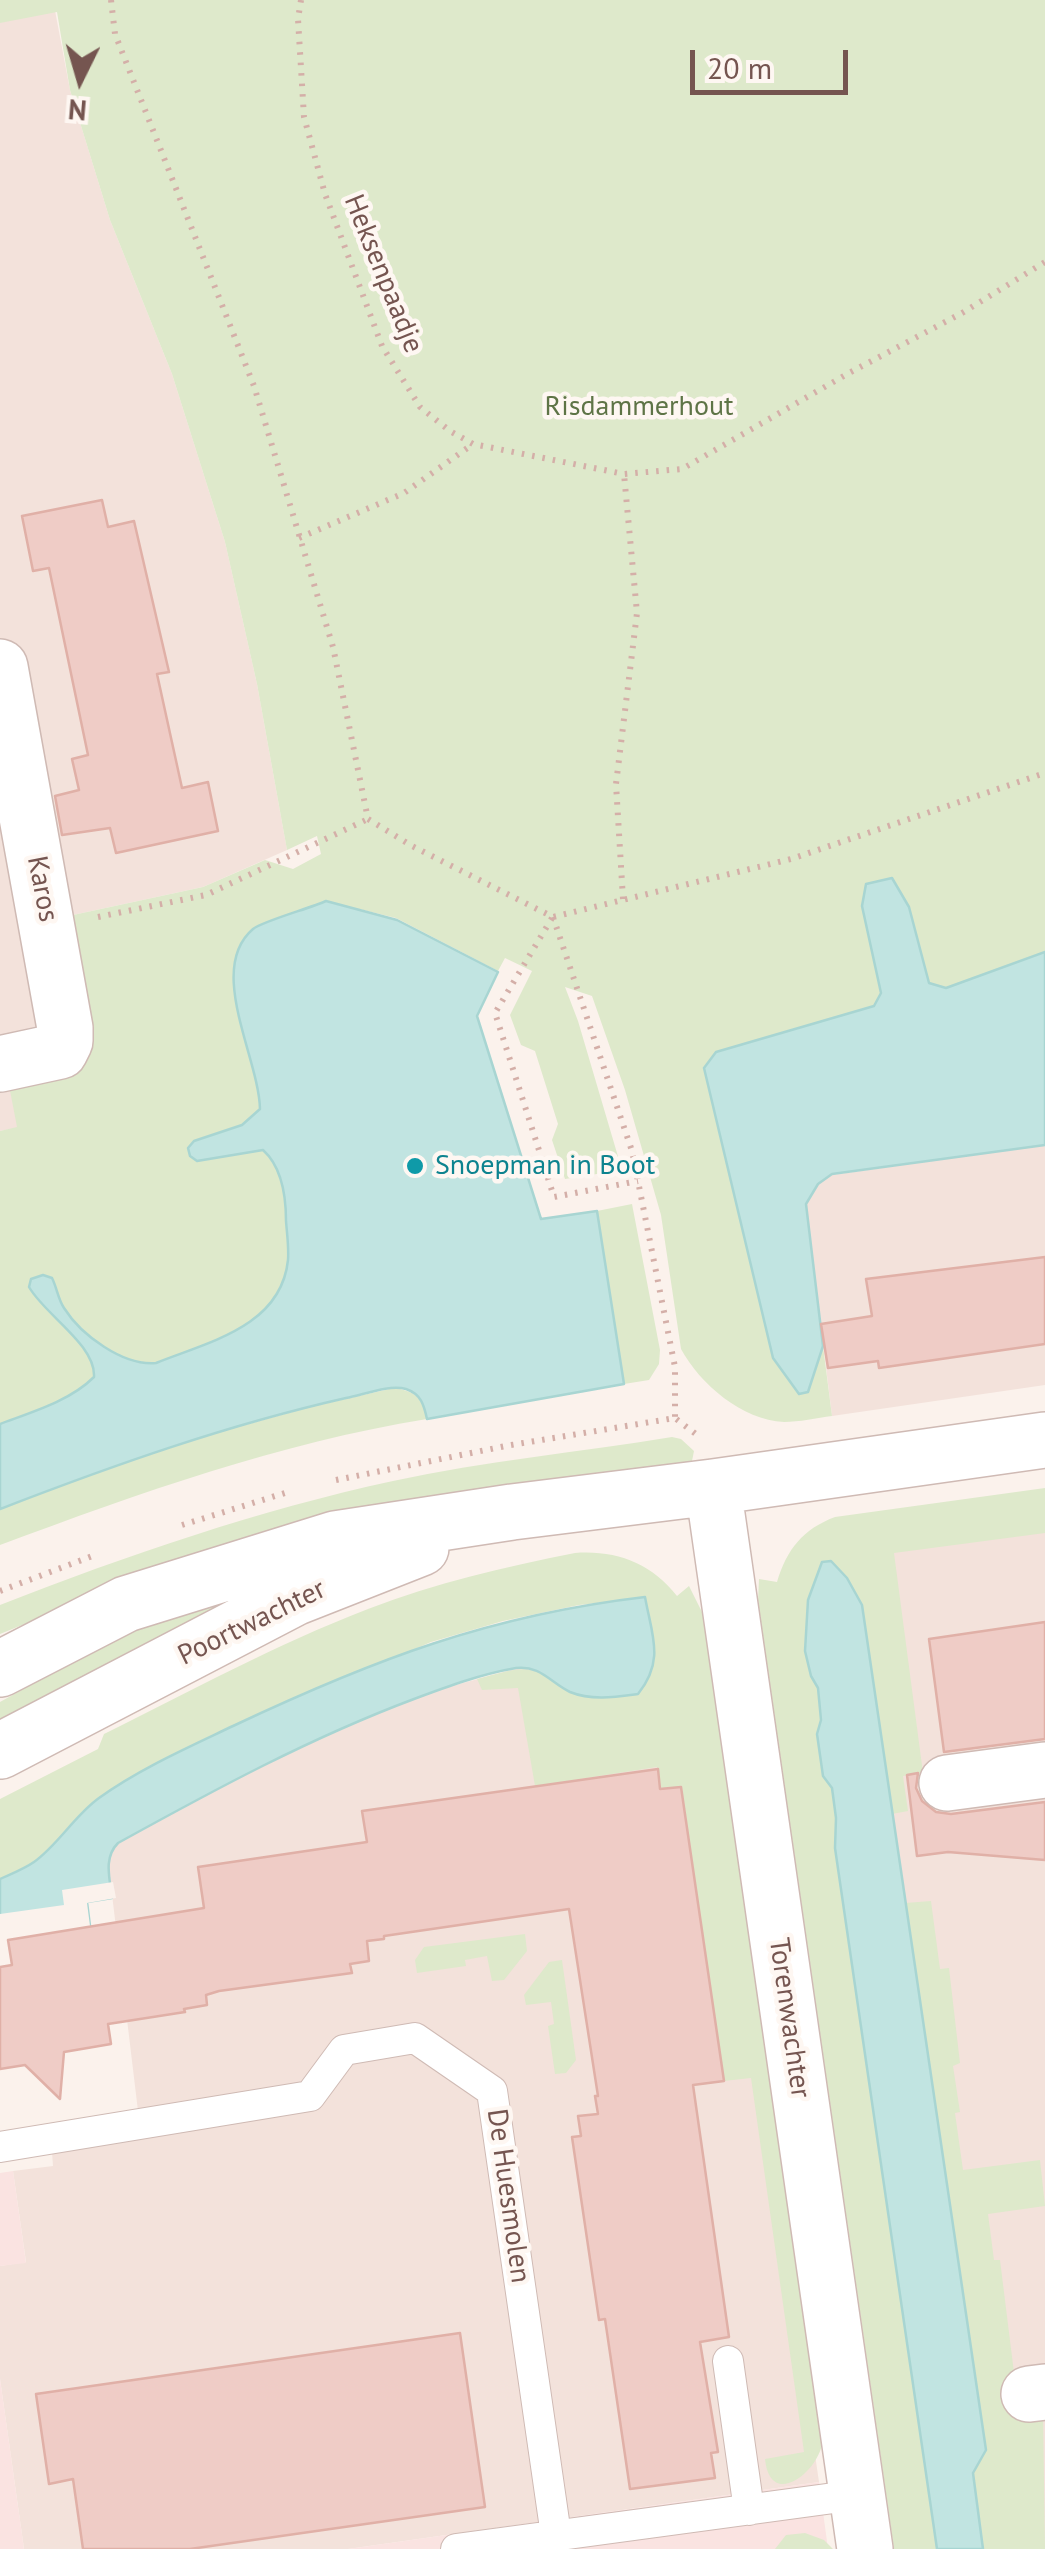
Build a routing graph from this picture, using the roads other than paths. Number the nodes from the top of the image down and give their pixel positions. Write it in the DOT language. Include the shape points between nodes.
graph roads {
  1 [pos="0,667"];
  2 [pos="0,1064"];
  3 [pos="1045,1440"];
  4 [pos="714,1487"];
  5 [pos="512,1512"];
  6 [pos="0,1669"];
  7 [pos="0,1751"];
  8 [pos="1045,1770"];
  9 [pos="947,1783"];
  10 [pos="0,2147"];
  11 [pos="728,2361"];
  12 [pos="856,2495"];
  13 [pos="749,2510"];
  14 [pos="556,2536"];
  15 [pos="456,2549"];
  16 [pos="865,2549"];
  1 -- 2 [label="street, Karos" via="65,1041 60,1051"];
  3 -- 4 [label="street, Poortwachter"];
  4 -- 5 [label="street, Poortwachter"];
  4 -- 12 [label="street, Torenwachter"];
  5 -- 6 [label="street, Poortwachter" via="335,1539 126,1604"];
  5 -- 7 [label="street, Poortwachter" via="294,1598"];
  8 -- 9 [label="street"];
  10 -- 14 [label="lane, De Huesmolen" via="310,2096 344,2050 414,2038 492,2092"];
  11 -- 13 [label="lane"];
  12 -- 13 [label="lane"];
  12 -- 16 [label="street, Torenwachter"];
  13 -- 14 [label="lane"];
  14 -- 15 [label="lane"];
}
